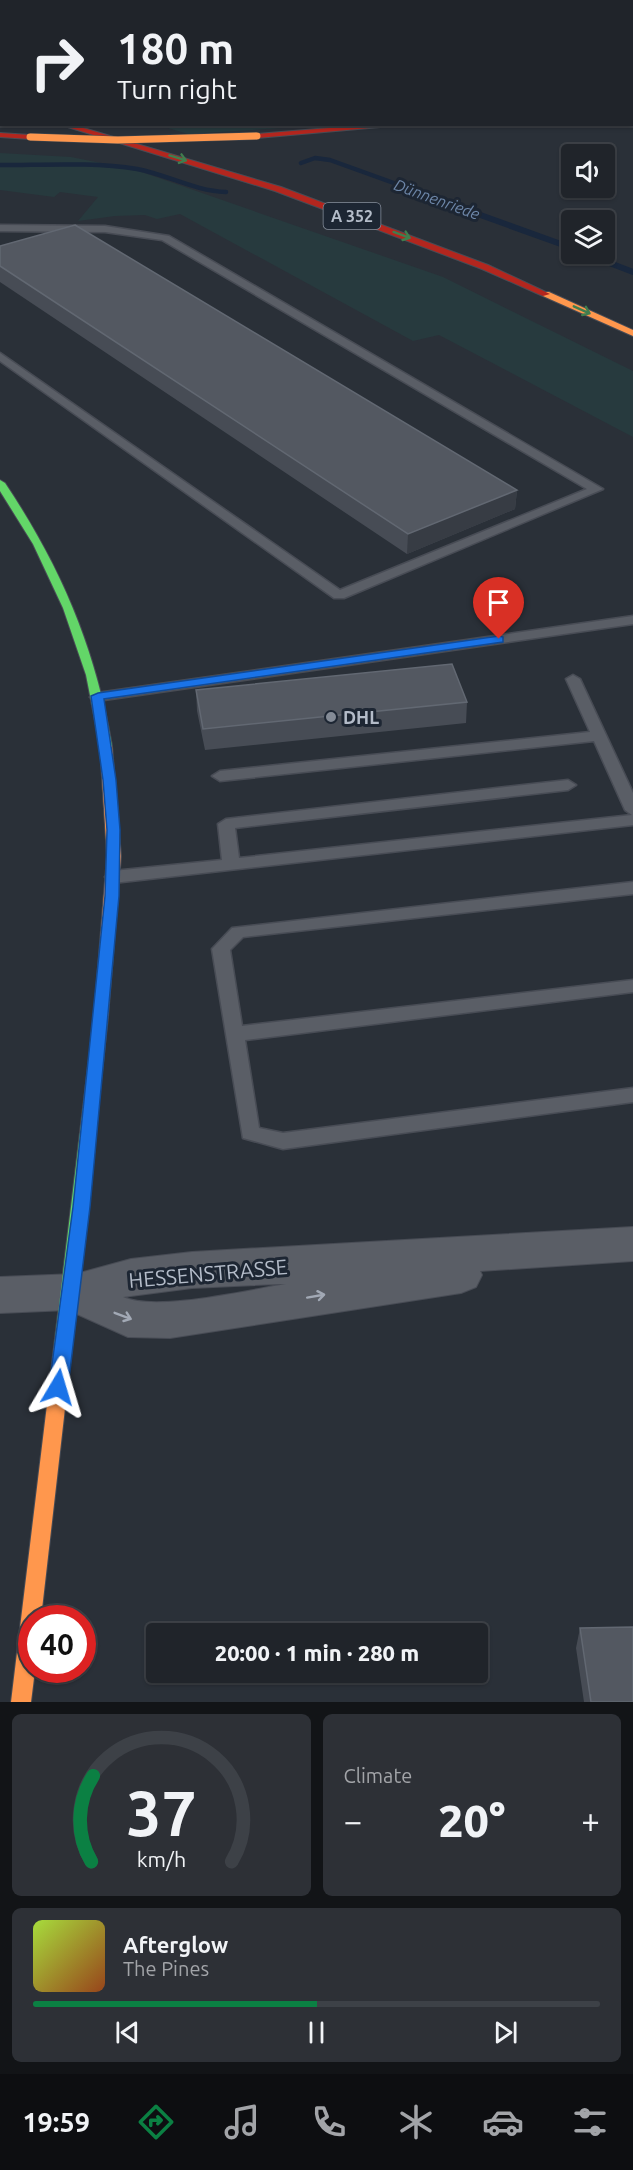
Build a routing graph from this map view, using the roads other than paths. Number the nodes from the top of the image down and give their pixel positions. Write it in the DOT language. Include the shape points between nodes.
graph roads {
  1 [pos="68,126"];
  2 [pos="126,126"];
  3 [pos="385,126"];
  4 [pos="0,135"];
  5 [pos="207,150"];
  6 [pos="0,228"];
  7 [pos="633,333"];
  8 [pos="0,356"];
  9 [pos="0,483"];
  10 [pos="633,620"];
  11 [pos="573,679"];
  12 [pos="98,696"];
  13 [pos="599,736"];
  14 [pos="220,776"];
  15 [pos="568,785"];
  16 [pos="633,810"];
  17 [pos="633,820"];
  18 [pos="231,864"];
  19 [pos="113,877"];
  20 [pos="633,888"];
  21 [pos="633,986"];
  22 [pos="236,1034"];
  23 [pos="633,1095"];
  24 [pos="633,1244"];
  25 [pos="633,1251"];
  26 [pos="70,1292"];
  27 [pos="0,1295"];
  28 [pos="21,1702"];
  1 -- 7 [label="main road, A 352, one-way" via="278,189 474,263"];
  2 -- 5 [label="main road"];
  3 -- 4 [label="main road, bridge" via="129,140"];
  6 -- 8 [label="lane" via="129,231 165,238 597,489 339,596"];
  9 -- 12 [label="main road" via="53,566 84,646"];
  10 -- 12 [label="lane"];
  11 -- 13 [label="lane"];
  12 -- 19 [label="main road" via="110,780"];
  13 -- 14 [label="lane"];
  13 -- 16 [label="lane"];
  15 -- 18 [label="lane" via="226,824"];
  17 -- 18 [label="lane"];
  18 -- 19 [label="lane"];
  19 -- 26 [label="main road"];
  20 -- 22 [label="lane" via="238,932 221,949"];
  21 -- 22 [label="lane"];
  22 -- 23 [label="lane" via="250,1133 283,1141"];
  24 -- 26 [label="street, HESSENSTRASSE" via="182,1271 131,1277"];
  26 -- 25 [label="street, HESSENSTRASSE, one-way" via="128,1319 170,1320"];
  26 -- 27 [label="street"];
  26 -- 28 [label="main road"];
}
